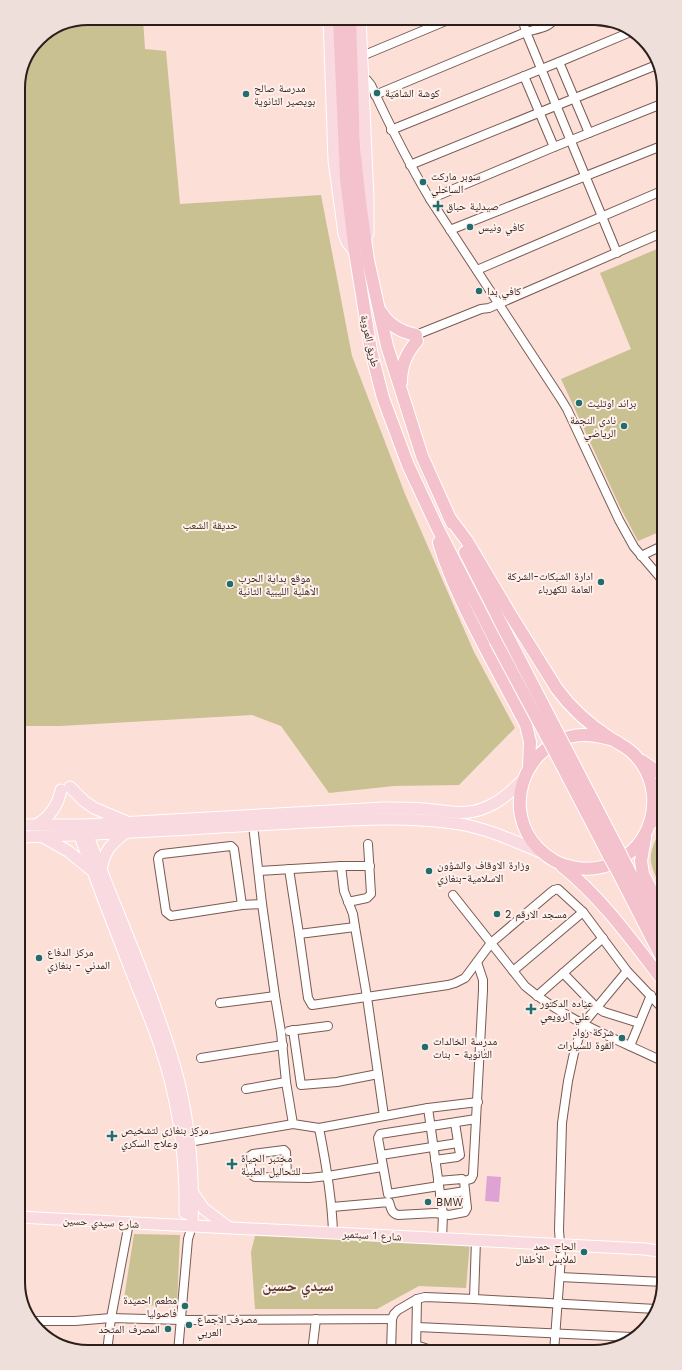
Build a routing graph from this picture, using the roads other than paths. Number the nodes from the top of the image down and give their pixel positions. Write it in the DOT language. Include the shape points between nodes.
graph roads {
  1 [pos="329,25"];
  2 [pos="339,25"];
  3 [pos="350,25"];
  4 [pos="360,25"];
  5 [pos="436,25"];
  6 [pos="524,25"];
  7 [pos="547,25"];
  8 [pos="526,32"];
  9 [pos="626,34"];
  10 [pos="362,56"];
  11 [pos="560,62"];
  12 [pos="653,67"];
  13 [pos="541,70"];
  14 [pos="524,76"];
  15 [pos="362,77"];
  16 [pos="375,95"];
  17 [pos="575,99"];
  18 [pos="657,106"];
  19 [pos="557,107"];
  20 [pos="539,114"];
  21 [pos="392,130"];
  22 [pos="589,133"];
  23 [pos="571,140"];
  24 [pos="554,147"];
  25 [pos="657,148"];
  26 [pos="410,165"];
  27 [pos="586,177"];
  28 [pos="657,193"];
  29 [pos="430,199"];
  30 [pos="602,216"];
  31 [pos="450,230"];
  32 [pos="657,235"];
  33 [pos="361,251"];
  34 [pos="617,253"];
  35 [pos="477,270"];
  36 [pos="499,303"];
  37 [pos="379,310"];
  38 [pos="416,338"];
  39 [pos="403,393"];
  40 [pos="449,517"];
  41 [pos="437,527"];
  42 [pos="657,548"];
  43 [pos="641,556"];
  44 [pos="657,574"];
  45 [pos="610,739"];
  46 [pos="561,751"];
  47 [pos="638,758"];
  48 [pos="529,767"];
  49 [pos="657,771"];
  50 [pos="522,781"];
  51 [pos="657,818"];
  52 [pos="25,825"];
  53 [pos="36,825"];
  54 [pos="253,825"];
  55 [pos="127,828"];
  56 [pos="648,828"];
  57 [pos="82,830"];
  58 [pos="41,836"];
  59 [pos="25,837"];
  60 [pos="368,844"];
  61 [pos="543,853"];
  62 [pos="556,862"];
  63 [pos="341,866"];
  64 [pos="370,866"];
  65 [pos="289,869"];
  66 [pos="622,869"];
  67 [pos="96,871"];
  68 [pos="258,871"];
  69 [pos="453,895"];
  70 [pos="657,901"];
  71 [pos="348,902"];
  72 [pos="262,904"];
  73 [pos="242,905"];
  74 [pos="583,912"];
  75 [pos="657,925"];
  76 [pos="355,927"];
  77 [pos="299,934"];
  78 [pos="603,938"];
  79 [pos="491,943"];
  80 [pos="657,946"];
  81 [pos="477,962"];
  82 [pos="513,971"];
  83 [pos="627,971"];
  84 [pos="564,973"];
  85 [pos="657,973"];
  86 [pos="651,995"];
  87 [pos="274,996"];
  88 [pos="537,996"];
  89 [pos="367,997"];
  90 [pos="657,1002"];
  91 [pos="220,1003"];
  92 [pos="596,1008"];
  93 [pos="639,1023"];
  94 [pos="583,1024"];
  95 [pos="328,1026"];
  96 [pos="293,1030"];
  97 [pos="281,1032"];
  98 [pos="283,1045"];
  99 [pos="630,1046"];
  100 [pos="200,1058"];
  101 [pos="657,1059"];
  102 [pos="378,1074"];
  103 [pos="286,1082"];
  104 [pos="246,1089"];
  105 [pos="478,1102"];
  106 [pos="428,1108"];
  107 [pos="384,1116"];
  108 [pos="476,1119"];
  109 [pos="455,1123"];
  110 [pos="293,1124"];
  111 [pos="430,1127"];
  112 [pos="319,1128"];
  113 [pos="190,1142"];
  114 [pos="458,1143"];
  115 [pos="433,1147"];
  116 [pos="381,1155"];
  117 [pos="435,1160"];
  118 [pos="382,1167"];
  119 [pos="328,1176"];
  120 [pos="287,1177"];
  121 [pos="464,1181"];
  122 [pos="439,1188"];
  123 [pos="465,1191"];
  124 [pos="189,1196"];
  125 [pos="389,1198"];
  126 [pos="332,1207"];
  127 [pos="443,1214"];
  128 [pos="25,1217"];
  129 [pos="129,1223"];
  130 [pos="168,1225"];
  131 [pos="188,1226"];
  132 [pos="228,1227"];
  133 [pos="333,1233"];
  134 [pos="442,1239"];
  135 [pos="476,1240"];
  136 [pos="560,1245"];
  137 [pos="657,1248"];
  138 [pos="645,1249"];
  139 [pos="657,1251"];
  140 [pos="560,1276"];
  141 [pos="657,1282"];
  142 [pos="474,1299"];
  143 [pos="417,1300"];
  144 [pos="558,1304"];
  145 [pos="651,1308"];
  146 [pos="111,1318"];
  147 [pos="316,1319"];
  148 [pos="392,1319"];
  149 [pos="182,1320"];
  150 [pos="39,1321"];
  151 [pos="417,1327"];
  152 [pos="555,1334"];
  153 [pos="625,1337"];
  154 [pos="108,1345"];
  155 [pos="179,1345"];
  156 [pos="313,1345"];
  157 [pos="391,1345"];
  158 [pos="416,1345"];
  159 [pos="554,1345"];
  1 -- 33 [label="main road" via="336,173 344,234 347,242"];
  2 -- 33 [label="highway, طريق العروبة" via="344,144 350,212"];
  3 -- 33 [label="highway, طريق العروبة"];
  4 -- 10 [label="main road"];
  5 -- 10 [label="street"];
  6 -- 8 [label="street"];
  7 -- 8 [label="street"];
  8 -- 13 [label="street"];
  8 -- 16 [label="street"];
  9 -- 11 [label="street"];
  10 -- 15 [label="main road"];
  11 -- 13 [label="street"];
  11 -- 17 [label="street"];
  12 -- 17 [label="street"];
  13 -- 14 [label="street"];
  13 -- 19 [label="street"];
  14 -- 20 [label="street"];
  14 -- 21 [label="street"];
  15 -- 16 [label="street" via="369,82"];
  15 -- 33 [label="main road" via="368,217"];
  16 -- 21 [label="street"];
  17 -- 19 [label="street"];
  17 -- 22 [label="street"];
  18 -- 22 [label="street"];
  19 -- 20 [label="street"];
  19 -- 23 [label="street"];
  20 -- 24 [label="street"];
  20 -- 26 [label="street"];
  21 -- 26 [label="street"];
  22 -- 23 [label="street"];
  23 -- 24 [label="street"];
  23 -- 27 [label="street"];
  24 -- 29 [label="street"];
  25 -- 27 [label="street"];
  26 -- 29 [label="street"];
  27 -- 30 [label="street"];
  27 -- 31 [label="street"];
  28 -- 30 [label="street"];
  29 -- 31 [label="street"];
  30 -- 34 [label="street"];
  30 -- 35 [label="street"];
  31 -- 35 [label="street"];
  32 -- 34 [label="street"];
  33 -- 37 [label="highway, طريق العروبة"];
  33 -- 41 [label="highway, طريق العروبة" via="371,351 383,398 408,465"];
  34 -- 36 [label="street"];
  35 -- 36 [label="street"];
  36 -- 38 [label="street"];
  36 -- 43 [label="street" via="567,409 621,525"];
  37 -- 38 [label="highway" via="394,326"];
  37 -- 39 [label="highway, طريق العروبة"];
  38 -- 39 [label="highway" via="403,365"];
  39 -- 40 [label="highway, طريق العروبة" via="422,456"];
  40 -- 45 [label="highway" via="467,541 557,689 565,700"];
  40 -- 46 [label="highway, طريق العروبة, bridge"];
  41 -- 46 [label="highway, طريق العروبة, bridge" via="495,640"];
  41 -- 48 [label="highway" via="442,555 459,596 526,725 530,742"];
  42 -- 43 [label="street"];
  43 -- 44 [label="street"];
  45 -- 47 [label="highway" via="630,750"];
  45 -- 48 [label="highway" via="590,734 560,740 546,748"];
  46 -- 66 [label="highway, bridge"];
  47 -- 49 [label="highway"];
  47 -- 56 [label="highway" via="647,773 652,790 653,807"];
  48 -- 50 [label="highway"];
  50 -- 55 [label="main road" via="494,804 470,813 384,808"];
  50 -- 61 [label="highway" via="519,808 522,820 530,838"];
  51 -- 56 [label="highway"];
  52 -- 53 [label="main road"];
  53 -- 55 [label="main road" via="46,819 65,788"];
  53 -- 57 [label="main road"];
  54 -- 55 [label="main road"];
  54 -- 61 [label="main road" via="370,819 432,821 484,830"];
  54 -- 68 [label="street"];
  55 -- 57 [label="main road"];
  55 -- 67 [label="main road" via="107,850"];
  56 -- 62 [label="highway" via="632,851 613,864 584,869"];
  56 -- 70 [label="highway" via="642,851 642,868"];
  57 -- 58 [label="main road"];
  57 -- 67 [label="main road"];
  58 -- 59 [label="main road"];
  58 -- 67 [label="main road" via="68,850"];
  60 -- 64 [label="street"];
  61 -- 62 [label="highway"];
  62 -- 85 [label="highway" via="595,897"];
  63 -- 64 [label="street"];
  63 -- 65 [label="street"];
  63 -- 71 [label="street"];
  64 -- 71 [label="street" via="371,894 367,898"];
  65 -- 68 [label="street"];
  65 -- 77 [label="street"];
  66 -- 75 [label="highway"];
  66 -- 80 [label="highway"];
  67 -- 113 [label="main road" via="142,971 169,1047"];
  67 -- 124 [label="main road" via="164,1059 177,1115"];
  68 -- 72 [label="street"];
  69 -- 79 [label="street"];
  71 -- 76 [label="street"];
  72 -- 73 [label="street"];
  72 -- 87 [label="street"];
  73 -- 73 [label="street" via="233,847 230,845 159,856 168,915"];
  74 -- 78 [label="street"];
  74 -- 79 [label="street" via="556,889"];
  74 -- 82 [label="street"];
  76 -- 77 [label="street"];
  76 -- 89 [label="street"];
  77 -- 89 [label="street" via="308,998 312,1005"];
  78 -- 83 [label="street"];
  78 -- 84 [label="street"];
  79 -- 81 [label="street"];
  79 -- 82 [label="street"];
  81 -- 89 [label="street" via="465,978 455,983"];
  81 -- 105 [label="street" via="483,980"];
  82 -- 88 [label="street"];
  83 -- 86 [label="street"];
  83 -- 92 [label="street"];
  84 -- 88 [label="street"];
  84 -- 92 [label="street"];
  86 -- 90 [label="street"];
  86 -- 93 [label="street"];
  87 -- 91 [label="street"];
  87 -- 97 [label="street"];
  88 -- 94 [label="street"];
  89 -- 102 [label="street"];
  92 -- 93 [label="street"];
  92 -- 94 [label="street"];
  93 -- 99 [label="street"];
  94 -- 99 [label="street"];
  94 -- 136 [label="street" via="574,1053 562,1123 558,1230"];
  95 -- 96 [label="street"];
  96 -- 97 [label="street"];
  96 -- 102 [label="street" via="301,1085 337,1082"];
  97 -- 98 [label="street"];
  98 -- 100 [label="street"];
  98 -- 103 [label="street"];
  99 -- 101 [label="street"];
  102 -- 107 [label="street"];
  103 -- 104 [label="street"];
  103 -- 110 [label="street"];
  105 -- 106 [label="street"];
  105 -- 108 [label="street"];
  106 -- 107 [label="street"];
  106 -- 111 [label="street"];
  107 -- 112 [label="street"];
  108 -- 109 [label="street"];
  108 -- 121 [label="street" via="472,1175 471,1179"];
  109 -- 111 [label="street"];
  109 -- 114 [label="street"];
  110 -- 112 [label="street"];
  110 -- 113 [label="street"];
  111 -- 115 [label="street"];
  111 -- 116 [label="street" via="380,1134 378,1138"];
  112 -- 119 [label="street"];
  113 -- 124 [label="main road"];
  114 -- 115 [label="street"];
  114 -- 117 [label="street" via="459,1156"];
  115 -- 116 [label="street"];
  115 -- 117 [label="street"];
  116 -- 118 [label="street"];
  117 -- 122 [label="street"];
  118 -- 119 [label="street"];
  118 -- 125 [label="street"];
  119 -- 120 [label="street"];
  119 -- 126 [label="street"];
  120 -- 120 [label="street" via="284,1150 250,1156 254,1177"];
  121 -- 122 [label="street" via="460,1178"];
  121 -- 123 [label="street"];
  122 -- 123 [label="street"];
  122 -- 125 [label="street"];
  122 -- 127 [label="street"];
  123 -- 127 [label="street" via="467,1210"];
  124 -- 130 [label="main road" via="177,1218"];
  124 -- 131 [label="main road"];
  124 -- 132 [label="main road"];
  125 -- 126 [label="street"];
  125 -- 127 [label="street" via="394,1214"];
  126 -- 133 [label="street"];
  127 -- 134 [label="street"];
  128 -- 129 [label="main road, شارع سيدي حسين"];
  129 -- 130 [label="main road, شارع سيدي حسين"];
  129 -- 146 [label="street"];
  130 -- 131 [label="main road, شارع سيدي حسين"];
  131 -- 132 [label="main road, شارع 1 سبتمبر"];
  131 -- 149 [label="street"];
  132 -- 133 [label="main road, شارع 1 سبتمبر"];
  133 -- 134 [label="main road, شارع 1 سبتمبر"];
  134 -- 135 [label="main road, شارع 1 سبتمبر"];
  135 -- 136 [label="main road, شارع 1 سبتمبر"];
  135 -- 142 [label="street"];
  136 -- 138 [label="main road, شارع 1 سبتمبر"];
  136 -- 140 [label="street"];
  137 -- 138 [label="main road"];
  138 -- 139 [label="main road"];
  140 -- 141 [label="street"];
  140 -- 144 [label="street"];
  142 -- 143 [label="street" via="426,1297"];
  142 -- 144 [label="street"];
  143 -- 148 [label="street" via="398,1310"];
  143 -- 151 [label="street"];
  144 -- 145 [label="street"];
  144 -- 152 [label="street"];
  146 -- 149 [label="street"];
  146 -- 150 [label="street"];
  146 -- 154 [label="street"];
  147 -- 148 [label="street"];
  147 -- 149 [label="street"];
  147 -- 156 [label="street"];
  148 -- 157 [label="street"];
  149 -- 155 [label="street"];
  151 -- 152 [label="street"];
  151 -- 158 [label="street"];
  152 -- 153 [label="street"];
  152 -- 159 [label="street"];
}
